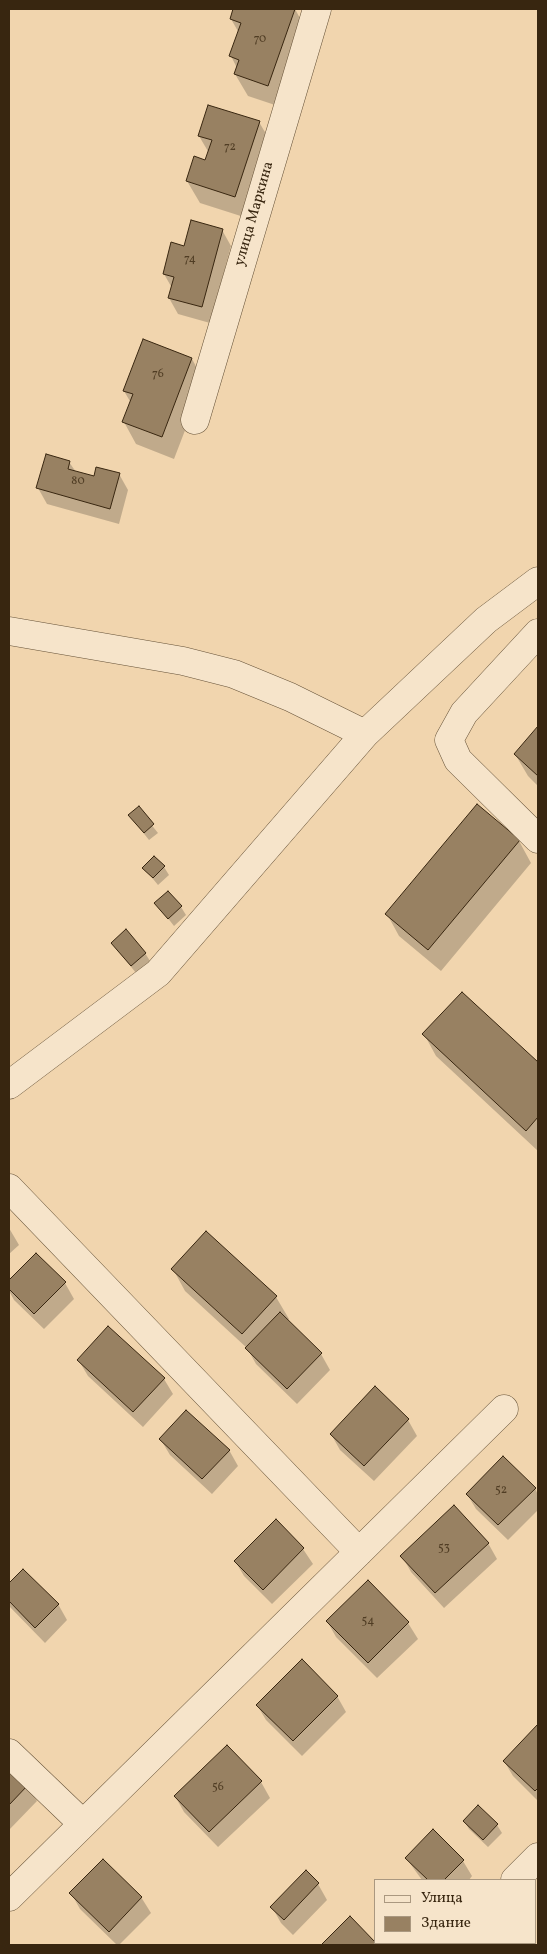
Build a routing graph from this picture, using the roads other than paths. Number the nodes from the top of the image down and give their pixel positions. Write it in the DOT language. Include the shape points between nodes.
graph roads {
  1 [pos="318,9"];
  2 [pos="195,420"];
  3 [pos="538,581"];
  4 [pos="9,631"];
  5 [pos="538,633"];
  6 [pos="364,734"];
  7 [pos="538,839"];
  8 [pos="9,1084"];
  9 [pos="9,1188"];
  10 [pos="504,1409"];
  11 [pos="359,1552"];
  12 [pos="9,1753"];
  13 [pos="82,1824"];
  14 [pos="538,1857"];
  15 [pos="516,1879"];
  16 [pos="9,1897"];
  1 -- 2 [label="street, улица Маркина"];
  3 -- 6 [label="street" via="486,620"];
  4 -- 6 [label="street" via="184,661 234,674 290,697"];
  5 -- 7 [label="street" via="464,713 449,740 458,760"];
  6 -- 8 [label="street" via="158,974"];
  9 -- 11 [label="street"];
  10 -- 11 [label="street"];
  11 -- 13 [label="street"];
  12 -- 13 [label="street"];
  13 -- 16 [label="street"];
  14 -- 15 [label="street"];
}
